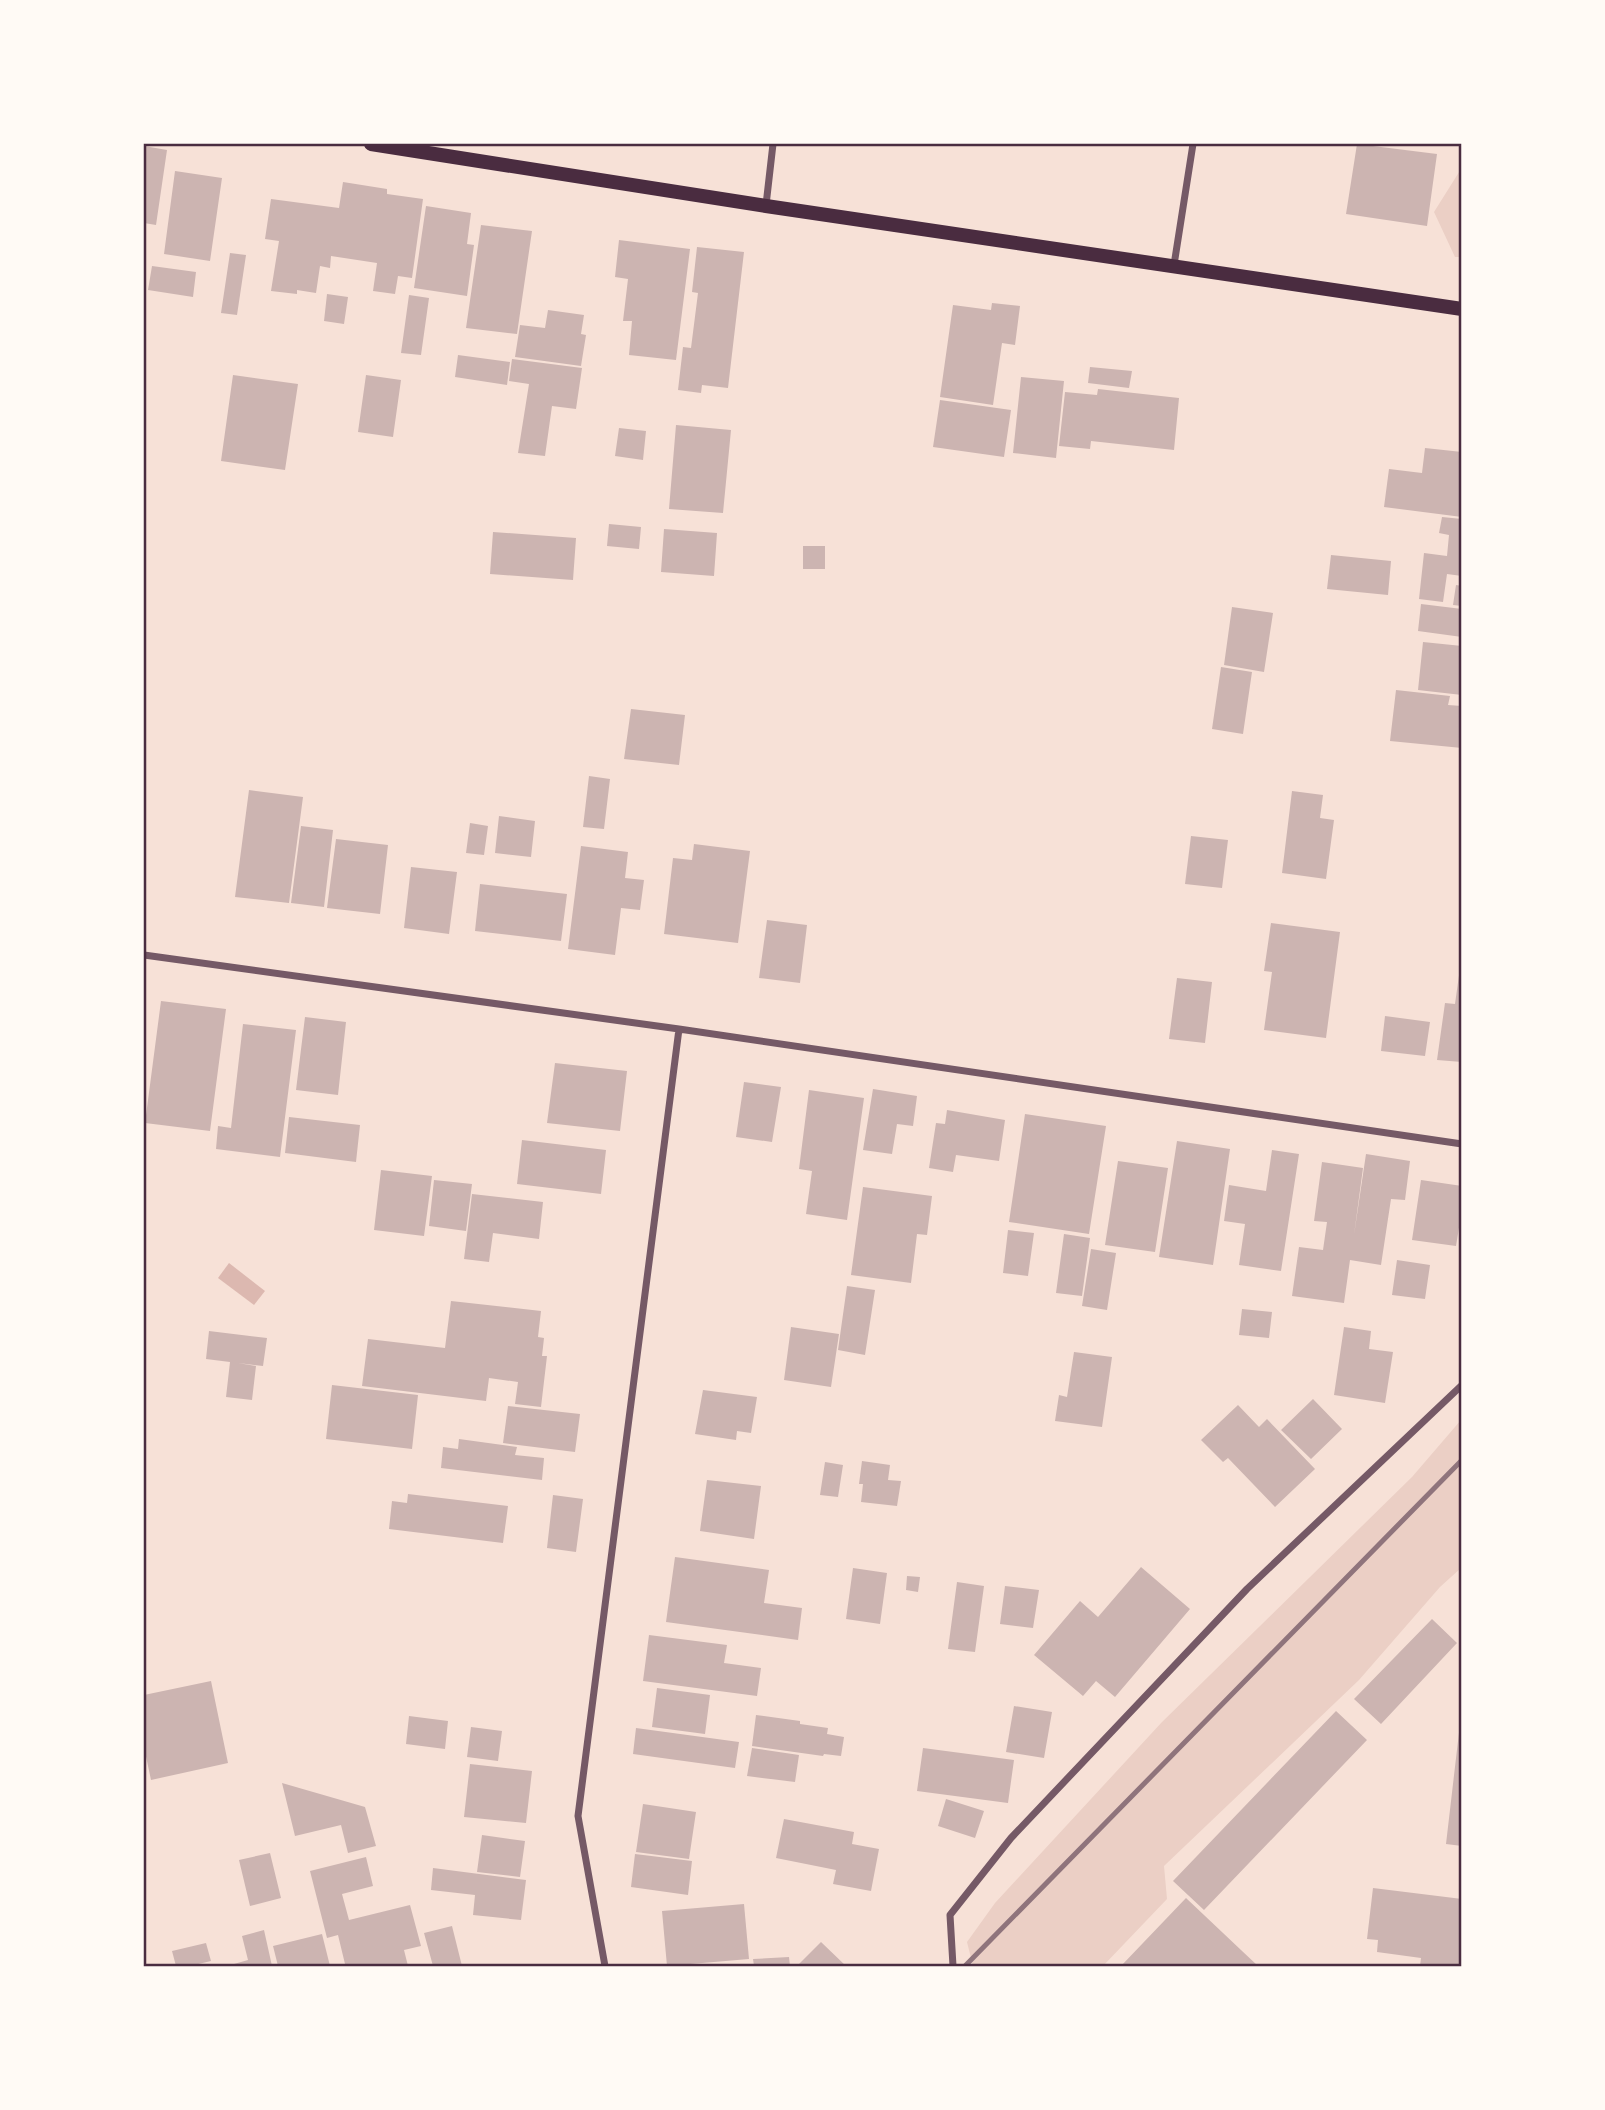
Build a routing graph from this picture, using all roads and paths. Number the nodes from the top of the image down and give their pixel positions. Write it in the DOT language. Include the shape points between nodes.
graph roads {
  1 [pos="370,144"];
  2 [pos="773,144"];
  3 [pos="1193,144"];
  4 [pos="766,206"];
  5 [pos="1174,265"];
  6 [pos="1461,309"];
  7 [pos="144,955"];
  8 [pos="679,1029"];
  9 [pos="1461,1144"];
  10 [pos="1461,1385"];
  11 [pos="605,1966"];
  12 [pos="953,1966"];
  1 -- 4 [label="main road"];
  2 -- 4 [label="street"];
  3 -- 5 [label="street"];
  4 -- 5 [label="main road"];
  5 -- 6 [label="main road"];
  7 -- 8 [label="street"];
  8 -- 9 [label="street"];
  8 -- 11 [label="street" via="578,1816"];
  10 -- 12 [label="street" via="1247,1589 1011,1838 950,1916"];
}
